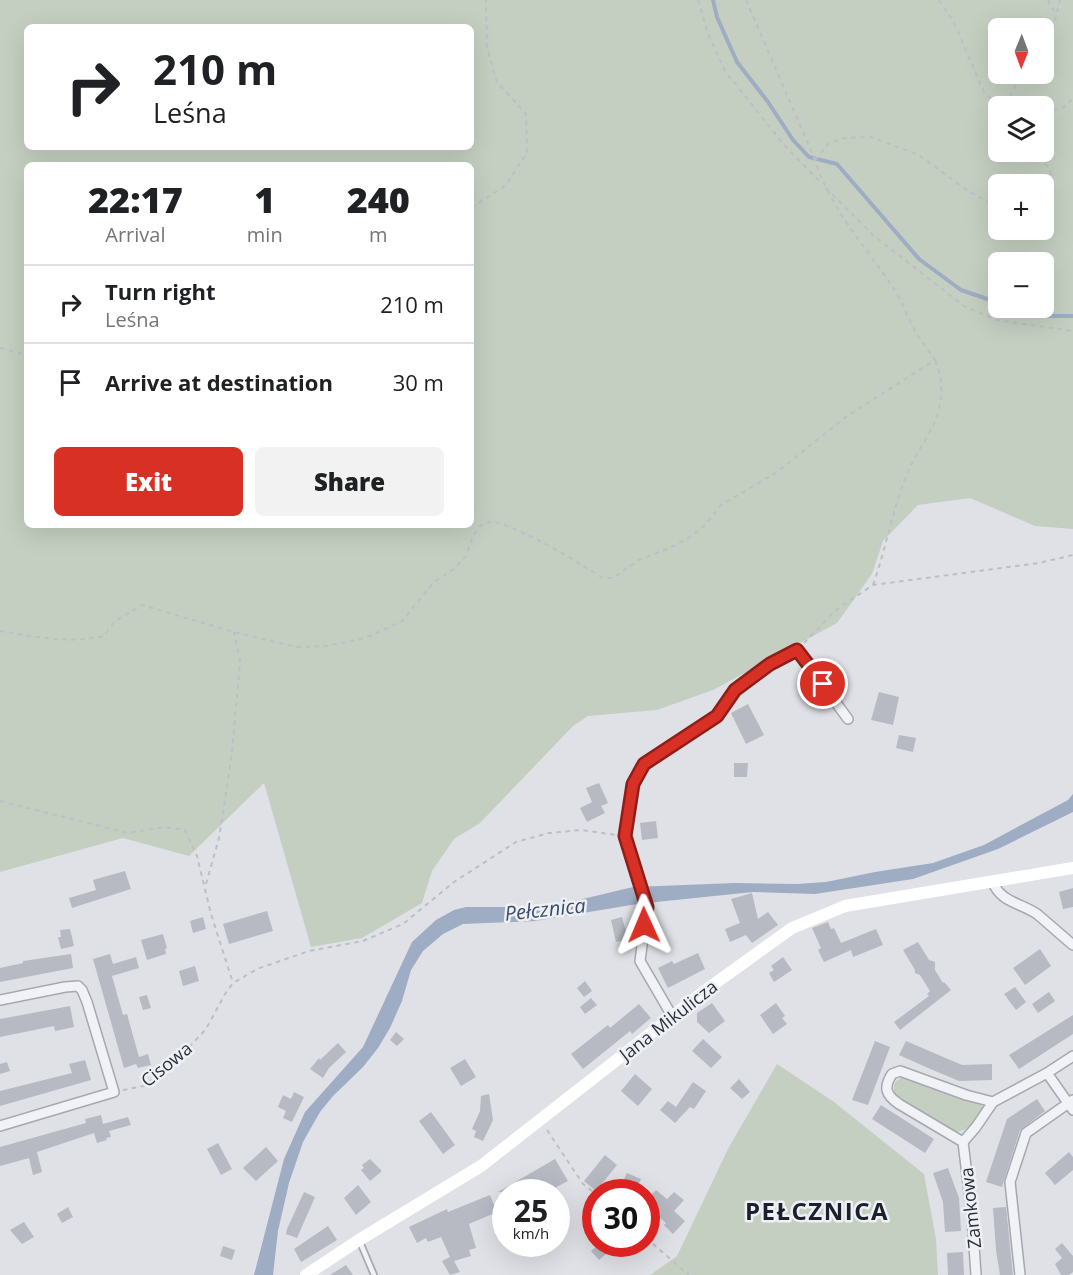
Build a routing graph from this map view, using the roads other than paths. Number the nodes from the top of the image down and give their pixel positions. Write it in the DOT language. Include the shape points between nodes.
graph roads {
  1 [pos="848,719"];
  2 [pos="1073,868"];
  3 [pos="993,882"];
  4 [pos="1073,945"];
  5 [pos="0,1000"];
  6 [pos="672,1016"];
  7 [pos="1073,1056"];
  8 [pos="1047,1073"];
  9 [pos="993,1102"];
  10 [pos="1071,1105"];
  11 [pos="0,1126"];
  12 [pos="963,1142"];
  13 [pos="359,1240"];
  14 [pos="306,1275"];
  15 [pos="374,1275"];
  16 [pos="976,1275"];
  17 [pos="1020,1275"];
  1 -- 6 [label="street" via="797,650 735,690 717,716 644,764 633,784 625,836 647,907 640,961"];
  2 -- 3 [label="street, Jana Mikulicza"];
  3 -- 4 [label="street" via="1004,898 1035,913"];
  3 -- 6 [label="street, Jana Mikulicza" via="826,912 792,928"];
  5 -- 11 [label="street" via="78,986 87,1002 114,1092"];
  6 -- 13 [label="street, Jana Mikulicza" via="481,1166"];
  7 -- 8 [label="street, Zamkowa"];
  8 -- 9 [label="street, Zamkowa"];
  8 -- 10 [label="street"];
  9 -- 12 [label="street, Zamkowa"];
  9 -- 12 [label="street, Zamkowa" via="909,1073 892,1074 886,1090 890,1097"];
  10 -- 17 [label="street" via="1026,1133 1010,1182"];
  12 -- 16 [label="street, Zamkowa"];
  13 -- 14 [label="street, Jana Mikulicza"];
  13 -- 15 [label="lane"];
}
